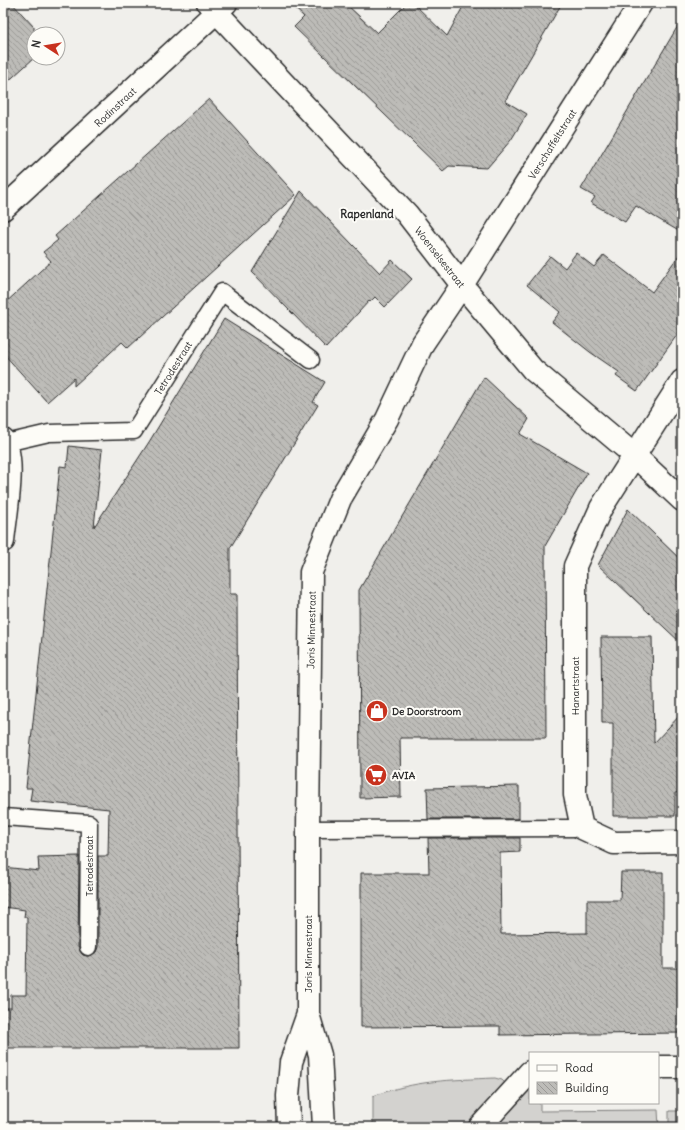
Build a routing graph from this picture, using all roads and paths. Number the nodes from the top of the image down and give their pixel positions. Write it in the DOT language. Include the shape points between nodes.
graph roads {
  1 [pos="641,3"];
  2 [pos="217,6"];
  3 [pos="3,209"];
  4 [pos="462,285"];
  5 [pos="311,360"];
  6 [pos="682,381"];
  7 [pos="4,441"];
  8 [pos="634,454"];
  9 [pos="682,500"];
  10 [pos="3,541"];
  11 [pos="3,817"];
  12 [pos="582,828"];
  13 [pos="308,829"];
  14 [pos="682,842"];
  15 [pos="88,947"];
  16 [pos="308,1014"];
  17 [pos="659,1067"];
  18 [pos="682,1067"];
  19 [pos="529,1073"];
  20 [pos="289,1127"];
  21 [pos="324,1127"];
  22 [pos="480,1127"];
  1 -- 4 [label="street, Verschaffeltstraat"];
  2 -- 3 [label="street, Rodinstraat"];
  2 -- 4 [label="street, Woenselsestraat" via="407,214"];
  4 -- 8 [label="street, Woenselsestraat" via="533,370"];
  4 -- 13 [label="street, Joris Minnestraat" via="423,343 387,419 340,499 312,572"];
  5 -- 7 [label="lane, Tetrodestraat" via="222,292 134,431 49,433"];
  6 -- 8 [label="street, Hanartstraat"];
  7 -- 10 [label="street, Tetrodestraat" via="10,469"];
  8 -- 9 [label="street, Woenselsestraat"];
  8 -- 12 [label="street, Hanartstraat" via="601,508 575,566 575,795"];
  11 -- 15 [label="lane, Tetrodestraat" via="89,823"];
  12 -- 13 [label="lane"];
  12 -- 14 [label="street" via="614,843"];
  13 -- 16 [label="street, Joris Minnestraat"];
  16 -- 20 [label="street, Joris Minnestraat" via="292,1062 288,1096"];
  16 -- 21 [label="street, Joris Minnestraat" via="320,1055"];
  17 -- 18 [label="street"];
  19 -- 22 [label="street"];
}
